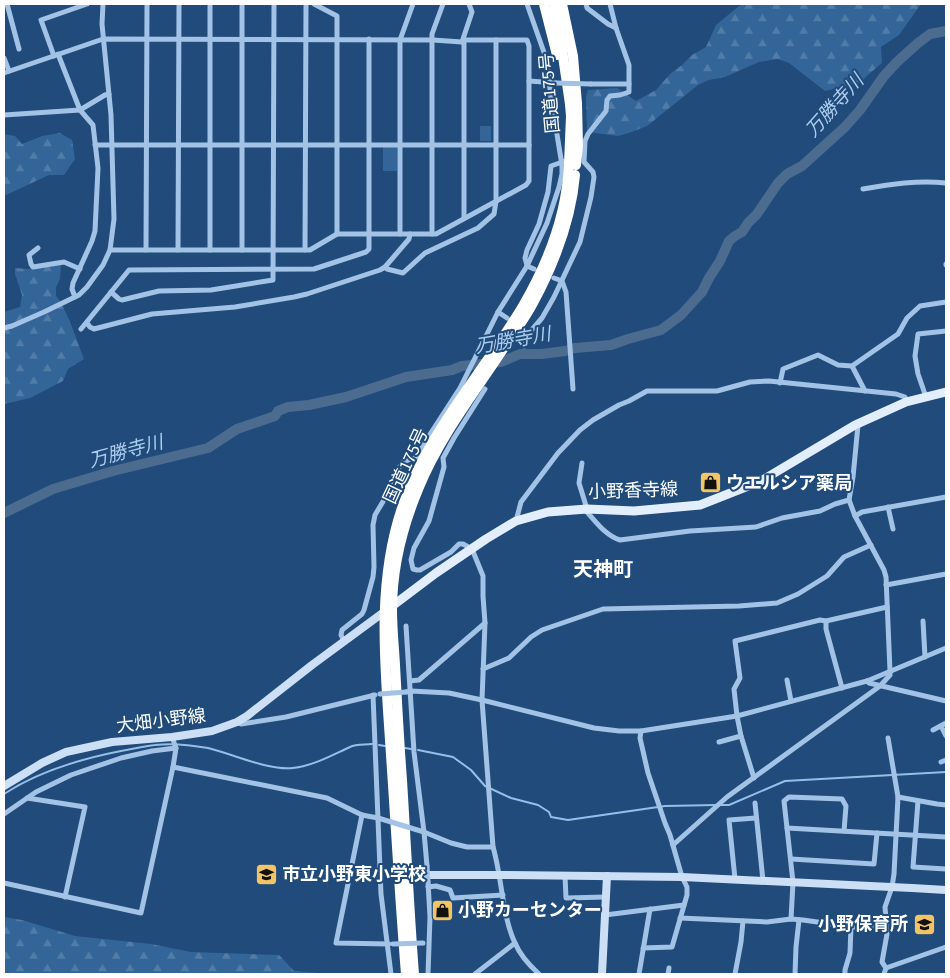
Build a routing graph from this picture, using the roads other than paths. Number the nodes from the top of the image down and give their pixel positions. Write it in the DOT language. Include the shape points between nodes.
graph roads {
  1 [pos="7,4"];
  2 [pos="87,4"];
  3 [pos="104,4"];
  4 [pos="147,4"];
  5 [pos="179,4"];
  6 [pos="210,4"];
  7 [pos="242,4"];
  8 [pos="274,4"];
  9 [pos="306,4"];
  10 [pos="314,4"];
  11 [pos="413,4"];
  12 [pos="443,4"];
  13 [pos="469,4"];
  14 [pos="527,4"];
  15 [pos="544,4"];
  16 [pos="554,4"];
  17 [pos="562,4"];
  18 [pos="567,4"];
  19 [pos="586,4"];
  20 [pos="610,4"];
  21 [pos="616,28"];
  22 [pos="103,39"];
  23 [pos="147,39"];
  24 [pos="179,39"];
  25 [pos="210,39"];
  26 [pos="242,39"];
  27 [pos="274,39"];
  28 [pos="306,39"];
  29 [pos="337,39"];
  30 [pos="369,40"];
  31 [pos="400,40"];
  32 [pos="432,40"];
  33 [pos="496,40"];
  34 [pos="463,41"];
  35 [pos="20,48"];
  36 [pos="56,55"];
  37 [pos="4,58"];
  38 [pos="6,72"];
  39 [pos="575,74"];
  40 [pos="529,80"];
  41 [pos="549,83"];
  42 [pos="629,84"];
  43 [pos="568,92"];
  44 [pos="109,94"];
  45 [pos="574,104"];
  46 [pos="80,110"];
  47 [pos="4,115"];
  48 [pos="95,145"];
  49 [pos="112,145"];
  50 [pos="147,145"];
  51 [pos="178,145"];
  52 [pos="210,145"];
  53 [pos="242,145"];
  54 [pos="274,145"];
  55 [pos="306,145"];
  56 [pos="337,145"];
  57 [pos="368,145"];
  58 [pos="400,145"];
  59 [pos="432,145"];
  60 [pos="464,145"];
  61 [pos="496,145"];
  62 [pos="529,145"];
  63 [pos="573,164"];
  64 [pos="946,182"];
  65 [pos="863,189"];
  66 [pos="496,201"];
  67 [pos="464,218"];
  68 [pos="337,234"];
  69 [pos="368,234"];
  70 [pos="400,234"];
  71 [pos="410,234"];
  72 [pos="432,234"];
  73 [pos="38,248"];
  74 [pos="110,250"];
  75 [pos="146,250"];
  76 [pos="178,250"];
  77 [pos="210,250"];
  78 [pos="242,250"];
  79 [pos="274,250"];
  80 [pos="305,250"];
  81 [pos="527,266"];
  82 [pos="386,267"];
  83 [pos="80,269"];
  84 [pos="534,269"];
  85 [pos="274,270"];
  86 [pos="554,278"];
  87 [pos="562,281"];
  88 [pos="111,292"];
  89 [pos="75,297"];
  90 [pos="946,302"];
  91 [pos="498,312"];
  92 [pos="507,318"];
  93 [pos="87,323"];
  94 [pos="4,328"];
  95 [pos="81,329"];
  96 [pos="946,331"];
  97 [pos="524,346"];
  98 [pos="852,366"];
  99 [pos="780,382"];
  100 [pos="485,389"];
  101 [pos="573,389"];
  102 [pos="865,391"];
  103 [pos="946,392"];
  104 [pos="926,397"];
  105 [pos="906,402"];
  106 [pos="858,425"];
  107 [pos="582,462"];
  108 [pos="946,497"];
  109 [pos="849,500"];
  110 [pos="888,507"];
  111 [pos="587,509"];
  112 [pos="855,516"];
  113 [pos="516,521"];
  114 [pos="893,529"];
  115 [pos="871,545"];
  116 [pos="472,549"];
  117 [pos="946,574"];
  118 [pos="886,585"];
  119 [pos="887,607"];
  120 [pos="388,609"];
  121 [pos="826,621"];
  122 [pos="923,621"];
  123 [pos="485,622"];
  124 [pos="406,626"];
  125 [pos="344,641"];
  126 [pos="946,648"];
  127 [pos="925,657"];
  128 [pos="483,669"];
  129 [pos="890,671"];
  130 [pos="787,680"];
  131 [pos="410,681"];
  132 [pos="867,681"];
  133 [pos="880,686"];
  134 [pos="842,688"];
  135 [pos="409,691"];
  136 [pos="373,696"];
  137 [pos="482,700"];
  138 [pos="791,701"];
  139 [pos="946,701"];
  140 [pos="737,716"];
  141 [pos="237,722"];
  142 [pos="944,724"];
  143 [pos="933,730"];
  144 [pos="641,731"];
  145 [pos="741,736"];
  146 [pos="946,736"];
  147 [pos="172,738"];
  148 [pos="888,738"];
  149 [pos="719,742"];
  150 [pos="176,748"];
  151 [pos="173,767"];
  152 [pos="754,778"];
  153 [pos="4,786"];
  154 [pos="27,798"];
  155 [pos="898,798"];
  156 [pos="918,801"];
  157 [pos="755,803"];
  158 [pos="946,804"];
  159 [pos="4,814"];
  160 [pos="362,815"];
  161 [pos="378,818"];
  162 [pos="756,818"];
  163 [pos="787,828"];
  164 [pos="844,831"];
  165 [pos="424,832"];
  166 [pos="877,833"];
  167 [pos="896,834"];
  168 [pos="915,835"];
  169 [pos="946,837"];
  170 [pos="673,845"];
  171 [pos="493,847"];
  172 [pos="790,860"];
  173 [pos="946,869"];
  174 [pos="500,874"];
  175 [pos="403,875"];
  176 [pos="565,876"];
  177 [pos="607,876"];
  178 [pos="682,877"];
  179 [pos="735,879"];
  180 [pos="763,880"];
  181 [pos="793,882"];
  182 [pos="4,884"];
  183 [pos="428,884"];
  184 [pos="892,887"];
  185 [pos="946,890"];
  186 [pos="503,895"];
  187 [pos="65,896"];
  188 [pos="606,897"];
  189 [pos="684,905"];
  190 [pos="650,909"];
  191 [pos="605,914"];
  192 [pos="680,918"];
  193 [pos="791,919"];
  194 [pos="799,920"];
  195 [pos="743,921"];
  196 [pos="852,926"];
  197 [pos="886,928"];
  198 [pos="429,942"];
  199 [pos="515,943"];
  200 [pos="390,944"];
  201 [pos="946,947"];
  202 [pos="643,948"];
  203 [pos="669,968"];
  204 [pos="885,971"];
  205 [pos="390,974"];
  206 [pos="406,974"];
  207 [pos="414,974"];
  208 [pos="428,974"];
  209 [pos="475,974"];
  210 [pos="538,974"];
  211 [pos="602,974"];
  212 [pos="639,974"];
  213 [pos="668,974"];
  214 [pos="735,974"];
  215 [pos="795,974"];
  216 [pos="845,974"];
  1 -- 35 [label="street"];
  2 -- 36 [label="street" via="41,20"];
  3 -- 22 [label="street"];
  4 -- 23 [label="street"];
  5 -- 24 [label="street"];
  6 -- 25 [label="street"];
  7 -- 26 [label="street"];
  8 -- 27 [label="street"];
  9 -- 28 [label="street"];
  10 -- 29 [label="street" via="337,16"];
  11 -- 31 [label="street"];
  12 -- 32 [label="street"];
  13 -- 34 [label="street" via="472,12"];
  14 -- 41 [label="street" via="547,61"];
  15 -- 43 [label="highway"];
  16 -- 43 [label="highway, 国道175号"];
  17 -- 39 [label="highway, 国道175号"];
  18 -- 39 [label="highway" via="576,51"];
  19 -- 21 [label="street"];
  20 -- 21 [label="street"];
  21 -- 42 [label="street" via="629,64"];
  22 -- 23 [label="street"];
  22 -- 36 [label="street"];
  22 -- 44 [label="street"];
  23 -- 24 [label="street"];
  23 -- 50 [label="street"];
  24 -- 25 [label="street"];
  24 -- 51 [label="street"];
  25 -- 26 [label="street"];
  25 -- 52 [label="street"];
  26 -- 27 [label="street"];
  26 -- 53 [label="street"];
  27 -- 28 [label="street"];
  27 -- 54 [label="street"];
  28 -- 29 [label="street"];
  28 -- 55 [label="street"];
  29 -- 30 [label="street"];
  29 -- 56 [label="street"];
  30 -- 31 [label="street"];
  30 -- 57 [label="street"];
  31 -- 32 [label="street"];
  31 -- 58 [label="street"];
  32 -- 34 [label="street"];
  32 -- 59 [label="street"];
  33 -- 34 [label="street"];
  33 -- 40 [label="street" via="526,40 529,46"];
  33 -- 61 [label="street"];
  34 -- 60 [label="street"];
  36 -- 38 [label="street"];
  36 -- 46 [label="street"];
  37 -- 38 [label="street"];
  39 -- 45 [label="highway, 国道175号"];
  40 -- 41 [label="street"];
  40 -- 62 [label="street"];
  41 -- 42 [label="street, bridge"];
  41 -- 63 [label="street, bridge"];
  42 -- 63 [label="street" via="629,92 610,96 606,111 588,134"];
  43 -- 45 [label="highway, 国道175号"];
  44 -- 46 [label="street"];
  44 -- 49 [label="street"];
  45 -- 63 [label="highway, 国道175号, bridge" via="578,146"];
  46 -- 47 [label="street"];
  46 -- 48 [label="street" via="93,125"];
  48 -- 49 [label="street"];
  48 -- 83 [label="street" via="98,168 95,231"];
  49 -- 50 [label="street"];
  49 -- 74 [label="street" via="114,218"];
  50 -- 51 [label="street"];
  50 -- 75 [label="street"];
  51 -- 52 [label="street"];
  51 -- 76 [label="street"];
  52 -- 53 [label="street"];
  52 -- 77 [label="street"];
  53 -- 54 [label="street"];
  53 -- 78 [label="street"];
  54 -- 55 [label="street"];
  54 -- 79 [label="street"];
  55 -- 56 [label="street"];
  55 -- 80 [label="street"];
  56 -- 57 [label="street"];
  56 -- 68 [label="street"];
  57 -- 58 [label="street"];
  57 -- 69 [label="street"];
  58 -- 59 [label="street"];
  58 -- 70 [label="street"];
  59 -- 60 [label="street"];
  59 -- 72 [label="street"];
  60 -- 61 [label="street"];
  60 -- 67 [label="street"];
  61 -- 62 [label="street"];
  61 -- 66 [label="street"];
  62 -- 66 [label="street" via="529,180 526,185"];
  63 -- 81 [label="street" via="562,174 547,223"];
  63 -- 81 [label="street" via="564,161 551,166 542,214 525,258"];
  63 -- 87 [label="street" via="593,172 594,177 586,223"];
  63 -- 120 [label="highway, 国道175号" via="573,196 567,223 532,305 455,407 402,508 388,561"];
  64 -- 65 [label="street" via="908,182"];
  66 -- 67 [label="street"];
  66 -- 82 [label="street" via="494,214 478,228 425,253 403,273"];
  67 -- 72 [label="street"];
  68 -- 69 [label="street"];
  68 -- 80 [label="street"];
  69 -- 70 [label="street"];
  69 -- 85 [label="street" via="369,249 366,252 314,269"];
  70 -- 71 [label="street"];
  71 -- 72 [label="street"];
  71 -- 82 [label="street"];
  73 -- 83 [label="street" via="29,255 33,266 64,262"];
  74 -- 75 [label="street"];
  74 -- 89 [label="street" via="87,287"];
  75 -- 76 [label="street"];
  76 -- 77 [label="street"];
  77 -- 78 [label="street"];
  78 -- 79 [label="street"];
  79 -- 80 [label="street"];
  79 -- 85 [label="street"];
  81 -- 84 [label="street"];
  81 -- 91 [label="street"];
  82 -- 93 [label="street" via="294,297 235,307 152,314 94,329"];
  83 -- 89 [label="street" via="73,283"];
  85 -- 88 [label="street" via="129,270"];
  85 -- 88 [label="street" via="273,280 211,290 159,292 122,300"];
  86 -- 87 [label="street"];
  87 -- 97 [label="street" via="542,318 528,330"];
  87 -- 101 [label="street" via="566,292"];
  88 -- 93 [label="street"];
  89 -- 94 [label="street"];
  90 -- 98 [label="street" via="920,306 907,318 898,334"];
  91 -- 92 [label="street"];
  91 -- 125 [label="street" via="460,388 417,457 403,462 375,515 370,591 362,614 342,630"];
  93 -- 95 [label="street"];
  96 -- 104 [label="street" via="918,334 915,356"];
  98 -- 99 [label="street" via="838,365 818,355 783,369"];
  98 -- 102 [label="street"];
  99 -- 102 [label="street"];
  99 -- 113 [label="street" via="750,382 717,391 646,391 619,405 580,430 558,453 521,502"];
  100 -- 116 [label="street" via="443,458 444,467 429,521 414,548 412,566 420,570 459,544"];
  102 -- 105 [label="street" via="896,394 905,397"];
  103 -- 104 [label="main road, 小野香寺線"];
  104 -- 105 [label="main road, 小野香寺線"];
  105 -- 106 [label="main road, 小野香寺線"];
  106 -- 109 [label="street"];
  106 -- 111 [label="main road, 小野香寺線" via="761,481 700,505 634,512"];
  107 -- 111 [label="street" via="580,483"];
  108 -- 110 [label="street"];
  109 -- 111 [label="street" via="756,527 620,540 607,533"];
  109 -- 112 [label="street"];
  110 -- 112 [label="street"];
  110 -- 114 [label="street"];
  111 -- 113 [label="main road, 小野香寺線" via="548,512"];
  112 -- 115 [label="street"];
  113 -- 116 [label="main road, 小野香寺線"];
  115 -- 118 [label="street" via="884,570"];
  115 -- 128 [label="street" via="844,557 827,576 798,594 777,602 603,609 542,630 509,658"];
  116 -- 120 [label="main road, 小野香寺線"];
  116 -- 123 [label="street" via="483,576"];
  117 -- 118 [label="street"];
  118 -- 119 [label="street"];
  119 -- 121 [label="street"];
  119 -- 129 [label="street"];
  120 -- 125 [label="street, 大畑小野線"];
  120 -- 175 [label="highway, 国道175号" via="386,668"];
  121 -- 134 [label="street"];
  121 -- 140 [label="street" via="735,641 740,678 734,689"];
  122 -- 127 [label="street"];
  123 -- 128 [label="street"];
  123 -- 131 [label="street" via="419,680"];
  124 -- 131 [label="street"];
  125 -- 141 [label="street, 大畑小野線"];
  126 -- 127 [label="street"];
  127 -- 129 [label="street"];
  128 -- 137 [label="street"];
  129 -- 132 [label="street"];
  129 -- 133 [label="street"];
  130 -- 138 [label="street"];
  131 -- 135 [label="street"];
  132 -- 133 [label="street"];
  132 -- 134 [label="street"];
  133 -- 139 [label="street"];
  133 -- 152 [label="street"];
  134 -- 138 [label="street"];
  135 -- 136 [label="street, bridge"];
  135 -- 137 [label="street" via="449,693"];
  135 -- 165 [label="street"];
  136 -- 141 [label="street" via="286,717"];
  136 -- 161 [label="street"];
  137 -- 144 [label="street" via="594,728"];
  137 -- 171 [label="street"];
  138 -- 140 [label="street"];
  140 -- 144 [label="street"];
  140 -- 145 [label="street"];
  141 -- 147 [label="street, 大畑小野線" via="212,731"];
  142 -- 143 [label="street"];
  142 -- 146 [label="street"];
  144 -- 170 [label="street" via="648,773"];
  145 -- 149 [label="street"];
  145 -- 152 [label="street"];
  147 -- 150 [label="street"];
  147 -- 153 [label="street, 大畑小野線" via="112,742 66,752"];
  148 -- 155 [label="street"];
  150 -- 151 [label="street"];
  150 -- 154 [label="street" via="121,758 72,775"];
  151 -- 160 [label="street" via="327,798"];
  151 -- 187 [label="street" via="141,913"];
  152 -- 170 [label="street" via="727,797"];
  154 -- 159 [label="street"];
  154 -- 187 [label="street" via="85,807"];
  155 -- 156 [label="street"];
  155 -- 167 [label="street"];
  156 -- 158 [label="street"];
  156 -- 168 [label="street"];
  157 -- 162 [label="street"];
  160 -- 161 [label="street"];
  160 -- 200 [label="street" via="336,943"];
  161 -- 165 [label="street, bridge"];
  161 -- 200 [label="street" via="381,894"];
  162 -- 179 [label="street" via="729,820"];
  162 -- 180 [label="street"];
  163 -- 164 [label="street"];
  163 -- 164 [label="street" via="784,801 789,797 842,799 846,806"];
  163 -- 172 [label="street"];
  164 -- 166 [label="street"];
  165 -- 171 [label="street" via="467,847"];
  165 -- 183 [label="street, bridge"];
  166 -- 167 [label="street"];
  166 -- 172 [label="street" via="874,864"];
  167 -- 168 [label="street"];
  167 -- 184 [label="street"];
  168 -- 169 [label="street"];
  168 -- 173 [label="street" via="913,867"];
  170 -- 178 [label="street"];
  171 -- 174 [label="street"];
  172 -- 181 [label="street"];
  174 -- 175 [label="street"];
  174 -- 176 [label="street"];
  174 -- 186 [label="street"];
  175 -- 206 [label="highway, 国道175号"];
  175 -- 207 [label="highway, 国道175号"];
  176 -- 177 [label="street"];
  176 -- 188 [label="street" via="566,898"];
  177 -- 178 [label="street"];
  177 -- 188 [label="street"];
  178 -- 179 [label="street"];
  178 -- 189 [label="street" via="687,887"];
  179 -- 180 [label="street"];
  180 -- 181 [label="street"];
  181 -- 184 [label="street"];
  181 -- 193 [label="street"];
  182 -- 187 [label="street"];
  183 -- 186 [label="street" via="450,890 452,898"];
  183 -- 198 [label="street"];
  184 -- 185 [label="street"];
  184 -- 197 [label="street" via="885,907"];
  186 -- 199 [label="street"];
  188 -- 191 [label="street"];
  189 -- 190 [label="street"];
  189 -- 192 [label="street"];
  190 -- 191 [label="street"];
  190 -- 202 [label="street"];
  191 -- 211 [label="street"];
  192 -- 195 [label="street"];
  192 -- 202 [label="street" via="672,947"];
  193 -- 194 [label="street"];
  193 -- 195 [label="street"];
  194 -- 196 [label="street"];
  194 -- 215 [label="street"];
  195 -- 214 [label="street"];
  196 -- 197 [label="street"];
  196 -- 216 [label="street"];
  197 -- 204 [label="street" via="882,962"];
  198 -- 200 [label="street, bridge"];
  198 -- 208 [label="street"];
  199 -- 209 [label="street"];
  199 -- 210 [label="street"];
  200 -- 205 [label="street"];
  201 -- 204 [label="street"];
  202 -- 212 [label="street"];
  203 -- 213 [label="street"];
}
